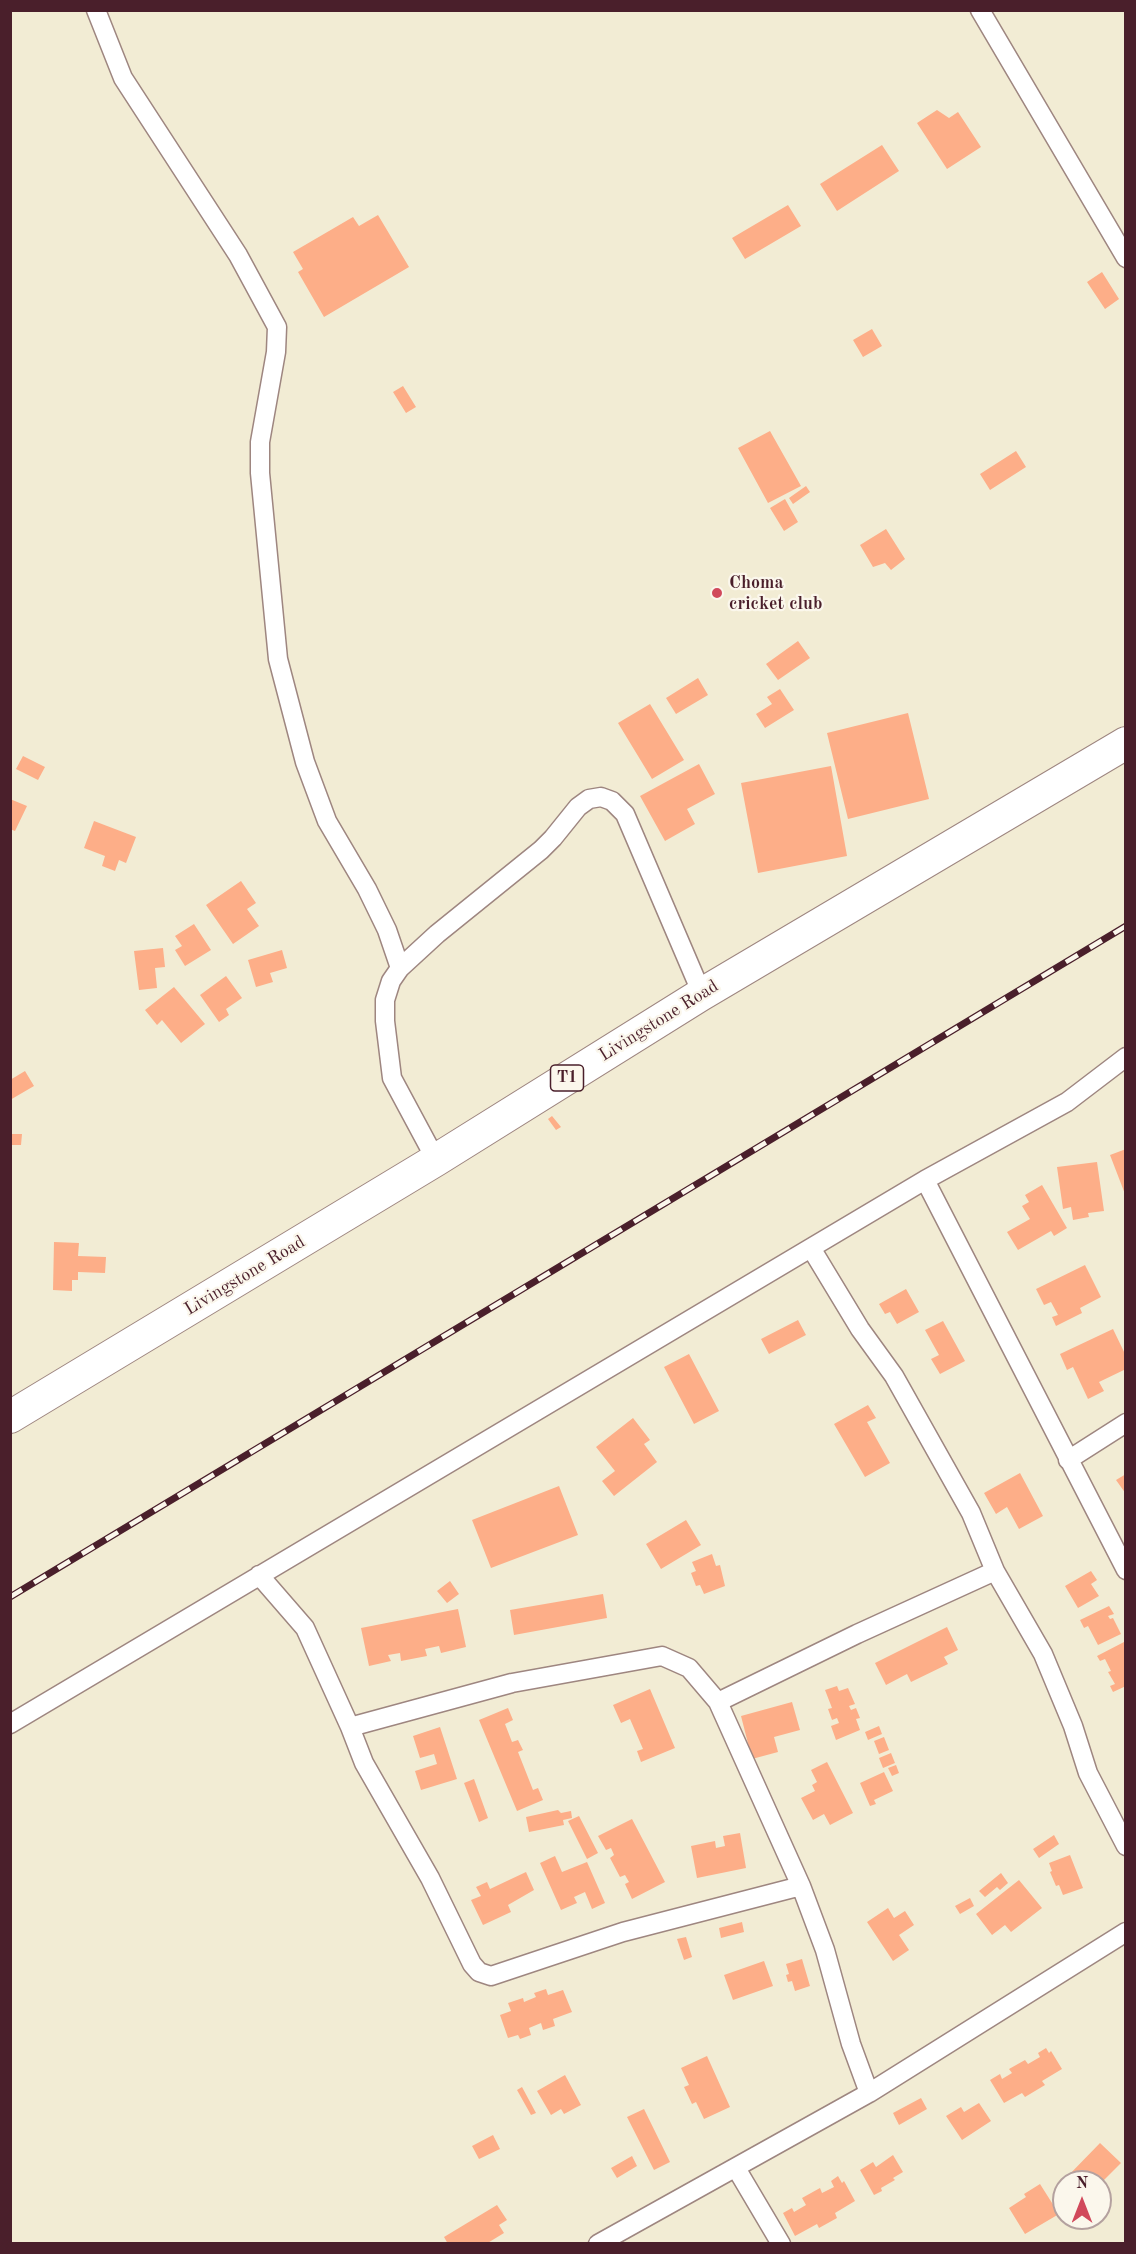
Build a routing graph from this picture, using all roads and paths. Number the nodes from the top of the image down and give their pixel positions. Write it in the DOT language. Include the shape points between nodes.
graph roads {
  1 [pos="96,10"];
  2 [pos="980,10"];
  3 [pos="1125,258"];
  4 [pos="1125,743"];
  5 [pos="400,968"];
  6 [pos="702,994"];
  7 [pos="1125,1057"];
  8 [pos="436,1160"];
  9 [pos="925,1180"];
  10 [pos="811,1248"];
  11 [pos="10,1417"];
  12 [pos="1125,1423"];
  13 [pos="1068,1460"];
  14 [pos="1125,1570"];
  15 [pos="995,1571"];
  16 [pos="259,1575"];
  17 [pos="718,1702"];
  18 [pos="10,1724"];
  19 [pos="350,1727"];
  20 [pos="1125,1846"];
  21 [pos="801,1886"];
  22 [pos="1125,1932"];
  23 [pos="869,2093"];
  24 [pos="736,2168"];
  25 [pos="598,2244"];
  26 [pos="782,2244"];
  1 -- 5 [label="street" via="123,78 238,255 277,327 260,442 260,473 278,659 304,762 327,821 367,889"];
  2 -- 3 [label="street"];
  4 -- 6 [label="highway, Livingstone Road / T1"];
  5 -- 6 [label="street" via="541,849 578,807 589,799 602,797 624,814"];
  5 -- 8 [label="street" via="385,1000 392,1078"];
  6 -- 8 [label="highway, Livingstone Road / T1"];
  7 -- 9 [label="street" via="1067,1102"];
  8 -- 11 [label="highway, Livingstone Road / T1"];
  9 -- 10 [label="street"];
  9 -- 13 [label="street"];
  10 -- 15 [label="street" via="894,1376 971,1513"];
  10 -- 16 [label="street"];
  12 -- 13 [label="street"];
  13 -- 14 [label="street"];
  15 -- 17 [label="street"];
  15 -- 20 [label="street" via="1043,1654 1088,1773"];
  16 -- 18 [label="street"];
  16 -- 19 [label="street" via="304,1628"];
  17 -- 19 [label="street" via="689,1668 662,1656 512,1683"];
  17 -- 21 [label="street"];
  19 -- 21 [label="street" via="364,1763 420,1861 471,1964 479,1972 491,1976 623,1932"];
  21 -- 23 [label="street"];
  22 -- 23 [label="street"];
  23 -- 24 [label="street"];
  24 -- 25 [label="street"];
  24 -- 26 [label="street"];
}
